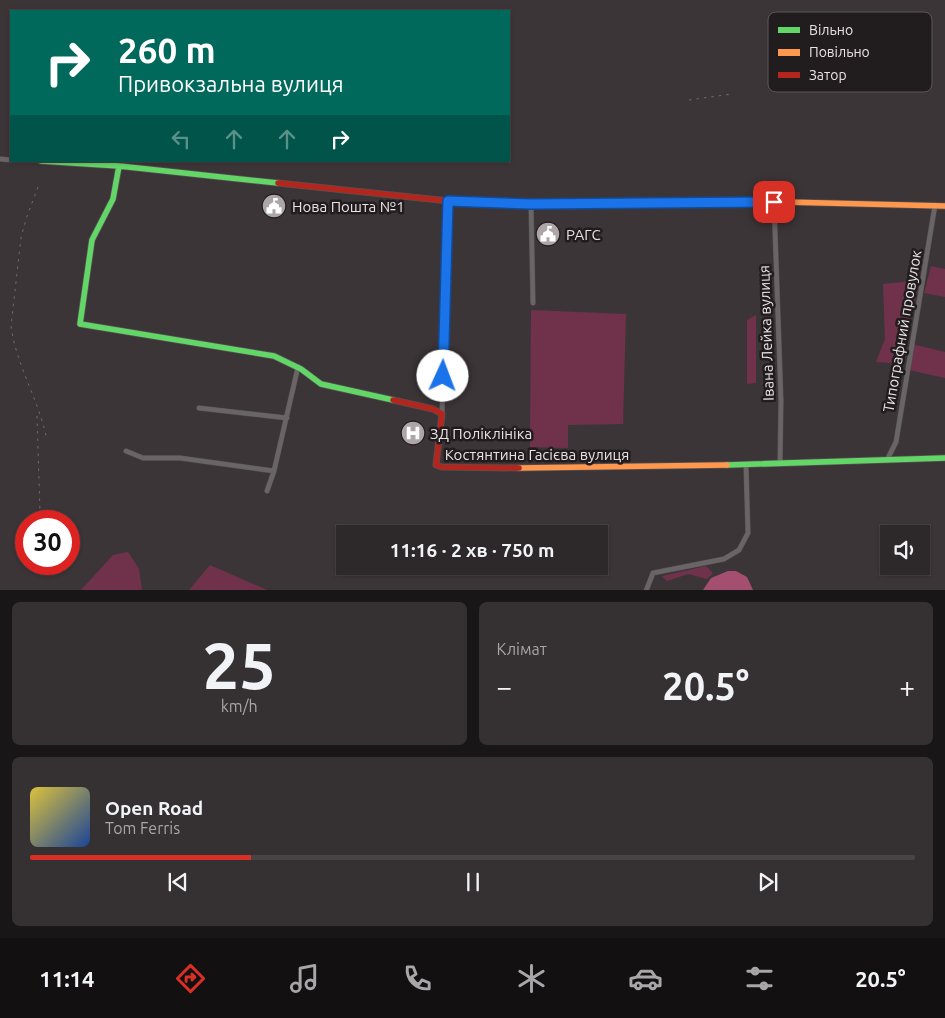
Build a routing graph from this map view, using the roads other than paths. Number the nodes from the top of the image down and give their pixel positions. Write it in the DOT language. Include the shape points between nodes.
graph roads {
  1 [pos="57,162"];
  2 [pos="119,166"];
  3 [pos="448,201"];
  4 [pos="774,202"];
  5 [pos="531,204"];
  6 [pos="935,205"];
  7 [pos="945,206"];
  8 [pos="533,304"];
  9 [pos="298,367"];
  10 [pos="199,408"];
  11 [pos="442,414"];
  12 [pos="287,418"];
  13 [pos="126,451"];
  14 [pos="945,458"];
  15 [pos="887,460"];
  16 [pos="780,464"];
  17 [pos="746,465"];
  18 [pos="274,471"];
  19 [pos="267,491"];
  20 [pos="646,590"];
  1 -- 2 [label="street"];
  2 -- 3 [label="street"];
  2 -- 9 [label="street" via="112,200 92,240 80,324 274,356"];
  3 -- 5 [label="street"];
  3 -- 11 [label="street"];
  4 -- 5 [label="street"];
  4 -- 6 [label="street"];
  4 -- 16 [label="street, Івана Лейка вулиця"];
  5 -- 8 [label="street"];
  6 -- 7 [label="street"];
  6 -- 15 [label="street, Типографний провулок" via="896,442"];
  9 -- 11 [label="street" via="321,384 422,405"];
  9 -- 12 [label="street"];
  10 -- 12 [label="street"];
  11 -- 17 [label="street, Костянтина Гасієва вулиця" via="436,465 442,467 526,469"];
  12 -- 18 [label="street"];
  13 -- 18 [label="street" via="143,458 180,458"];
  14 -- 15 [label="street, Костянтина Гасієва вулиця"];
  15 -- 16 [label="street, Костянтина Гасієва вулиця"];
  16 -- 17 [label="street, Костянтина Гасієва вулиця"];
  17 -- 20 [label="street" via="748,533 739,550 724,559 653,573"];
  18 -- 19 [label="street"];
}
